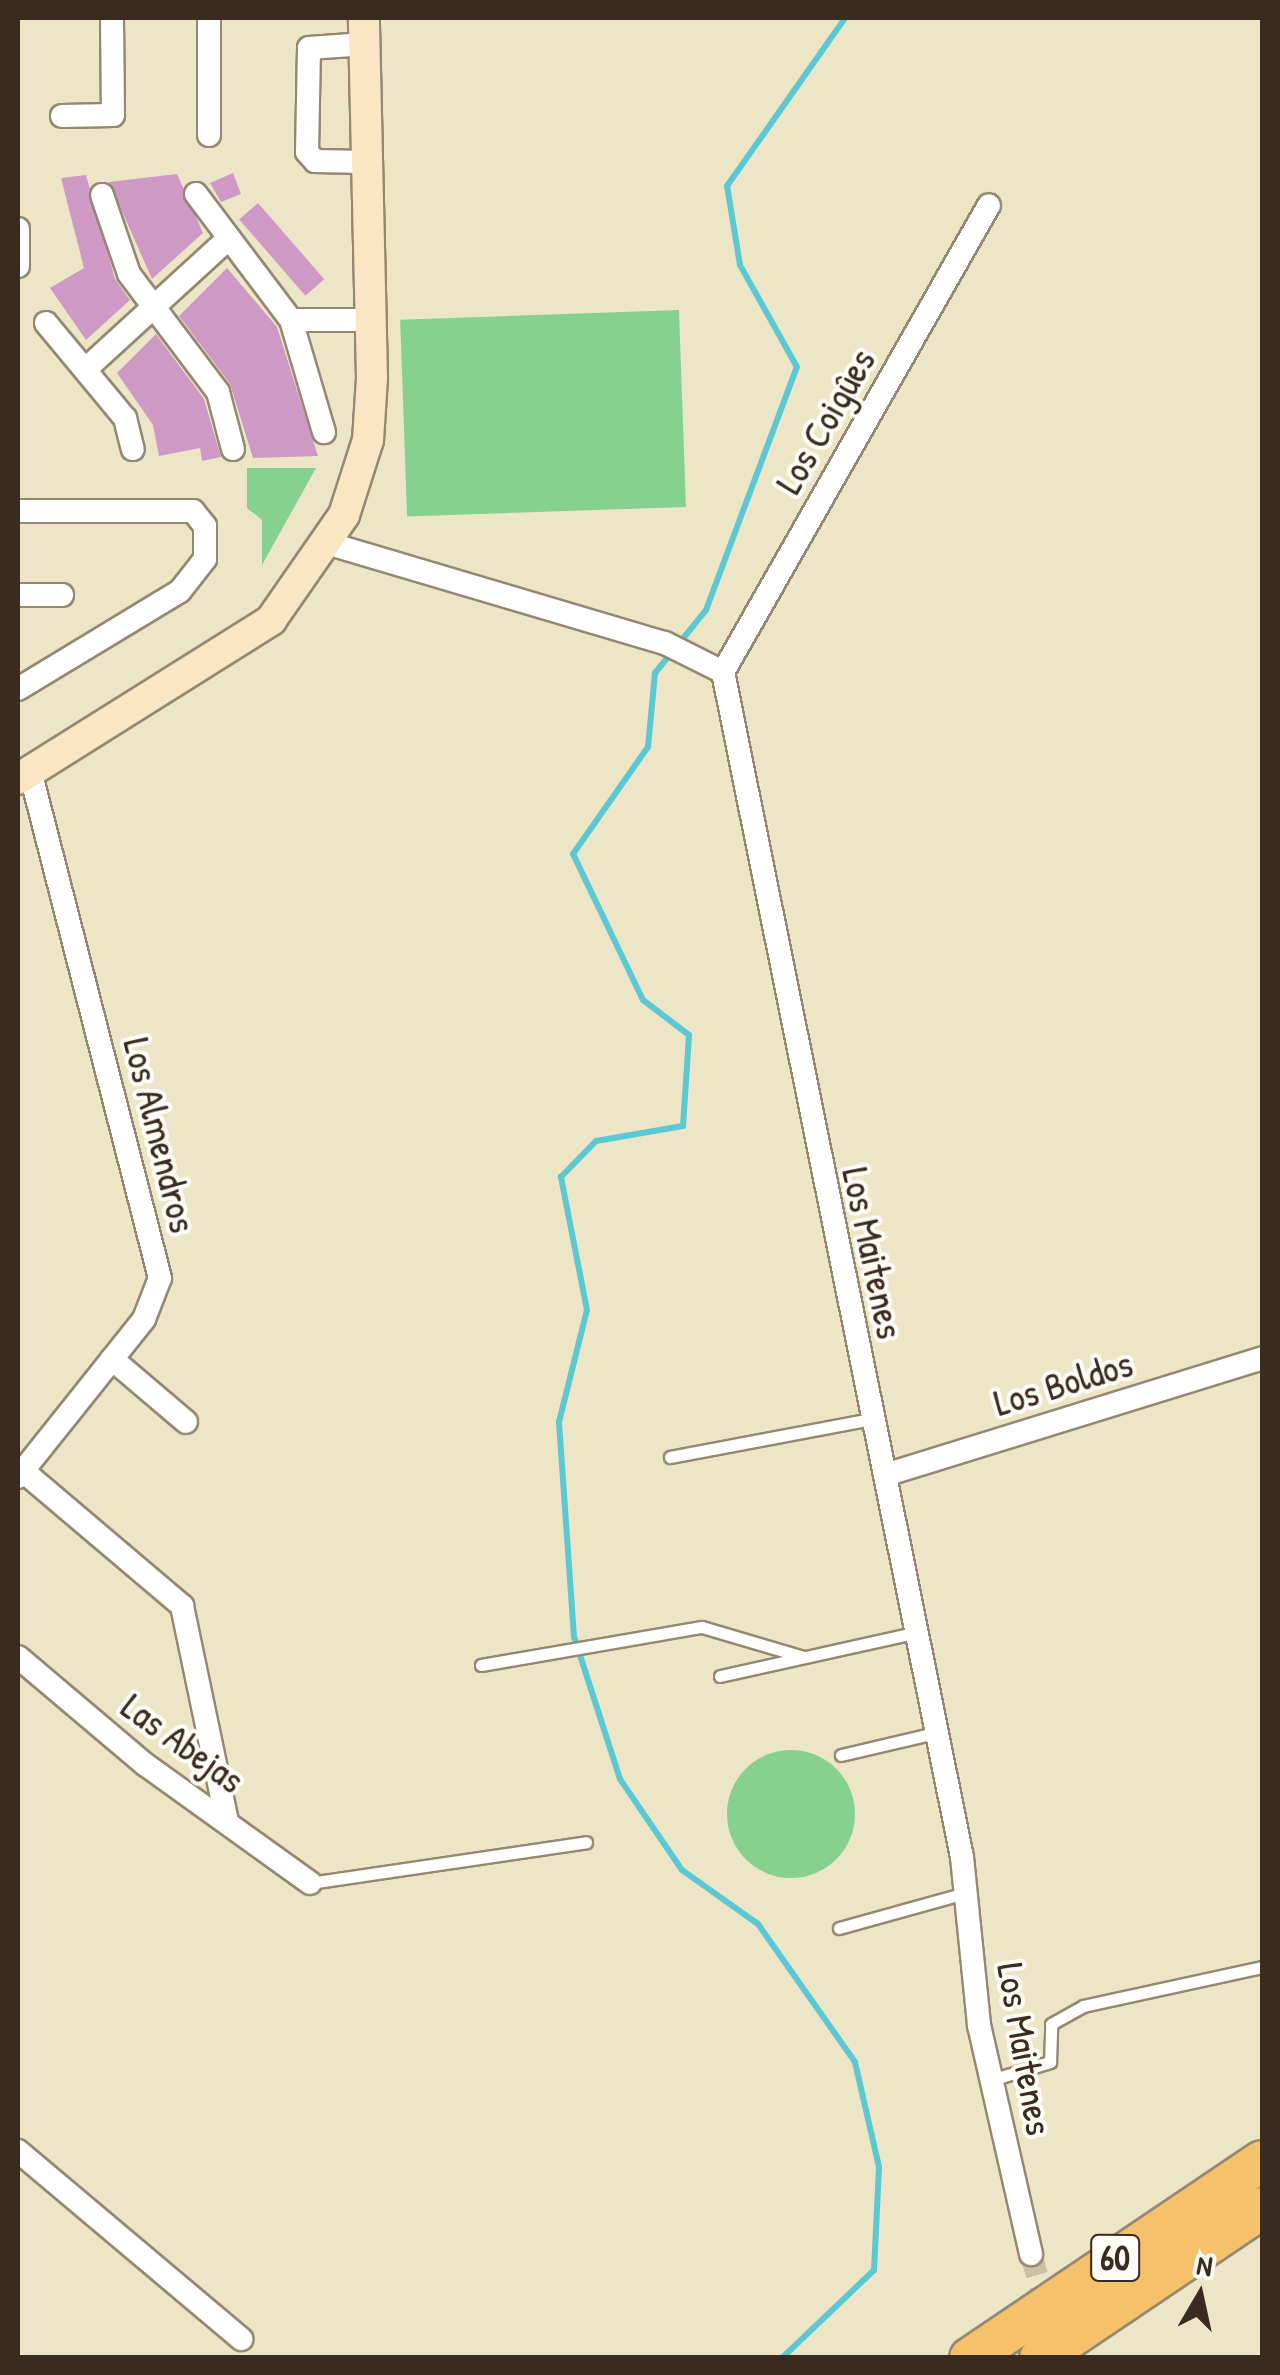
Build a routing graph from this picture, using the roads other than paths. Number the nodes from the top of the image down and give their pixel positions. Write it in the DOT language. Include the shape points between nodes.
graph roads {
  1 [pos="112,18"];
  2 [pos="209,18"];
  3 [pos="365,31"];
  4 [pos="62,116"];
  5 [pos="209,136"];
  6 [pos="366,162"];
  7 [pos="196,194"];
  8 [pos="102,195"];
  9 [pos="988,204"];
  10 [pos="18,229"];
  11 [pos="228,239"];
  12 [pos="18,266"];
  13 [pos="155,305"];
  14 [pos="291,320"];
  15 [pos="372,320"];
  16 [pos="46,323"];
  17 [pos="86,368"];
  18 [pos="324,432"];
  19 [pos="132,449"];
  20 [pos="233,449"];
  21 [pos="18,511"];
  22 [pos="330,544"];
  23 [pos="18,595"];
  24 [pos="62,595"];
  25 [pos="723,672"];
  26 [pos="18,689"];
  27 [pos="24,775"];
  28 [pos="1262,1358"];
  29 [pos="112,1359"];
  30 [pos="872,1419"];
  31 [pos="186,1422"];
  32 [pos="670,1457"];
  33 [pos="20,1474"];
  34 [pos="885,1475"];
  35 [pos="914,1633"];
  36 [pos="18,1657"];
  37 [pos="804,1657"];
  38 [pos="480,1664"];
  39 [pos="720,1676"];
  40 [pos="935,1734"];
  41 [pos="841,1754"];
  42 [pos="226,1817"];
  43 [pos="586,1842"];
  44 [pos="310,1883"];
  45 [pos="965,1894"];
  46 [pos="839,1928"];
  47 [pos="1262,1967"];
  48 [pos="991,2080"];
  49 [pos="18,2151"];
  50 [pos="1262,2161"];
  51 [pos="1262,2208"];
  52 [pos="1032,2254"];
  53 [pos="241,2339"];
  54 [pos="970,2358"];
  55 [pos="1040,2358"];
  1 -- 4 [label="street" via="114,115"];
  2 -- 5 [label="street"];
  3 -- 6 [label="main road"];
  3 -- 6 [label="street" via="308,48 307,119 309,159"];
  6 -- 15 [label="main road"];
  7 -- 11 [label="street"];
  8 -- 13 [label="street" via="109,234"];
  9 -- 25 [label="street, Los Coigûes"];
  10 -- 12 [label="street"];
  11 -- 13 [label="street"];
  11 -- 14 [label="street"];
  13 -- 17 [label="street"];
  13 -- 20 [label="street" via="218,392"];
  14 -- 15 [label="street"];
  14 -- 18 [label="street"];
  15 -- 22 [label="main road" via="368,440"];
  16 -- 17 [label="street"];
  17 -- 19 [label="street" via="125,418"];
  21 -- 26 [label="street" via="193,512 204,526 205,559 180,591"];
  22 -- 25 [label="street" via="666,644"];
  22 -- 27 [label="main road" via="271,620"];
  23 -- 24 [label="street"];
  25 -- 30 [label="street, Los Maitenes"];
  27 -- 29 [label="street, Los Almendros" via="160,1278 144,1319"];
  28 -- 34 [label="street, Los Boldos"];
  29 -- 31 [label="street"];
  29 -- 33 [label="street, Los Almendros"];
  30 -- 32 [label="lane"];
  30 -- 34 [label="street, Los Maitenes"];
  33 -- 42 [label="street" via="182,1606"];
  34 -- 35 [label="street, Los Maitenes"];
  35 -- 37 [label="lane"];
  35 -- 40 [label="street, Los Maitenes"];
  36 -- 42 [label="street, Las Abejas" via="146,1765"];
  37 -- 38 [label="lane" via="702,1627"];
  37 -- 39 [label="lane"];
  40 -- 41 [label="lane"];
  40 -- 45 [label="street, Los Maitenes"];
  42 -- 44 [label="street, Las Abejas"];
  43 -- 44 [label="lane"];
  45 -- 46 [label="lane"];
  45 -- 48 [label="street, Los Maitenes"];
  47 -- 48 [label="lane" via="1083,2006 1051,2024 1050,2062"];
  48 -- 52 [label="street, Los Maitenes"];
  49 -- 53 [label="street"];
  50 -- 54 [label="highway, 60"];
  51 -- 55 [label="highway, 60"];
}
